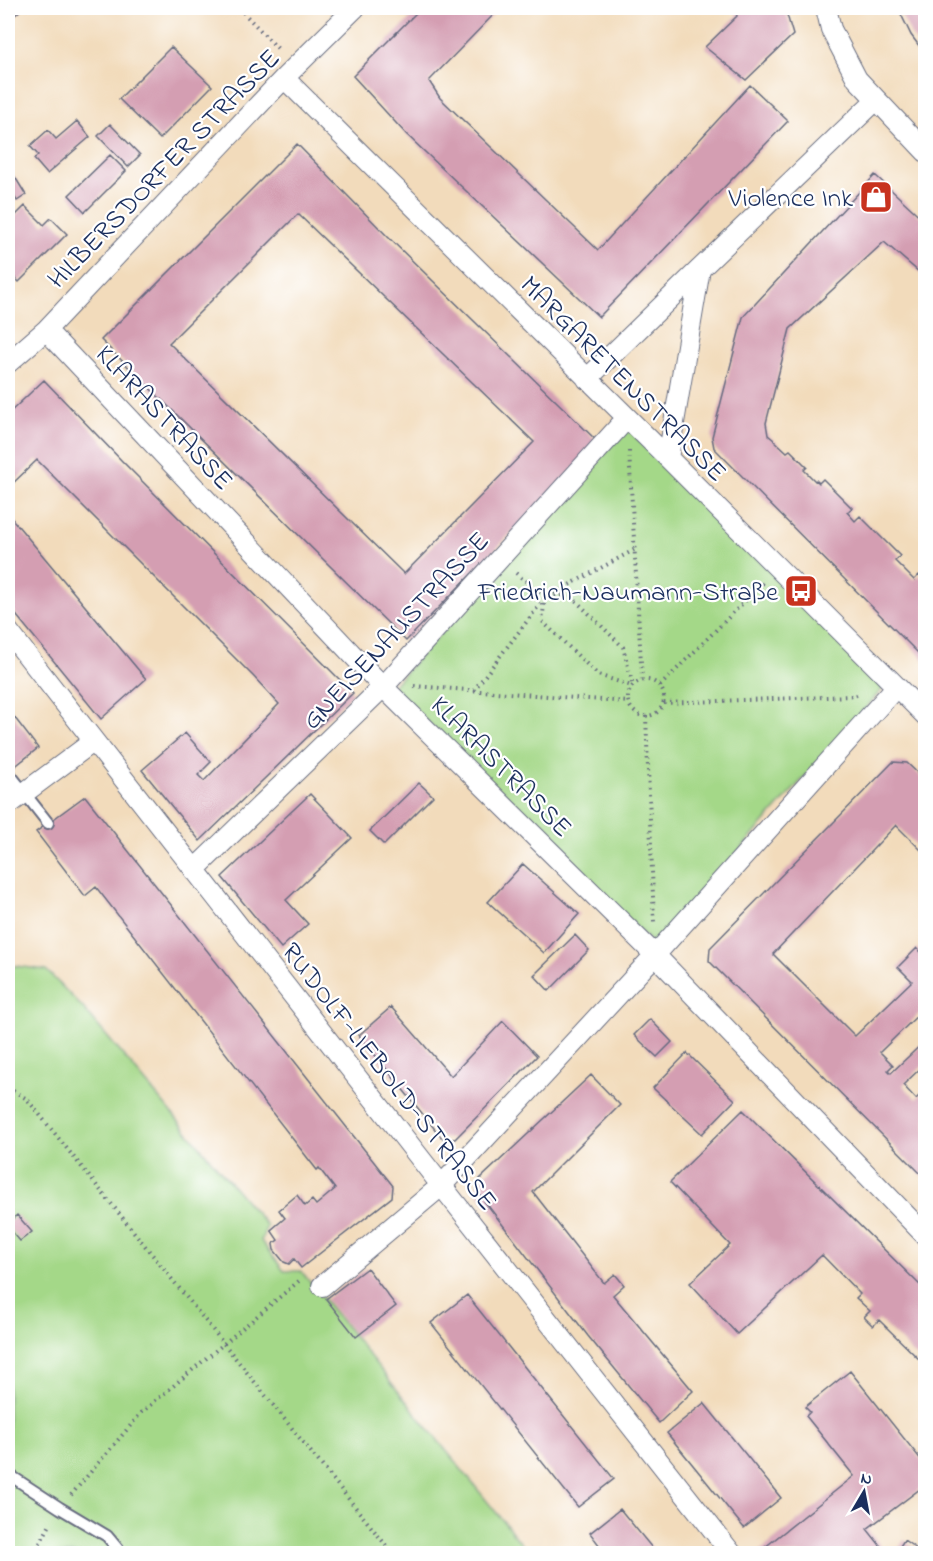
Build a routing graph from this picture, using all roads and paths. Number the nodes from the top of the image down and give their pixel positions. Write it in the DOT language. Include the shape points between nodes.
graph roads {
  1 [pos="239,8"];
  2 [pos="355,8"];
  3 [pos="826,8"];
  4 [pos="290,73"];
  5 [pos="876,100"];
  6 [pos="926,152"];
  7 [pos="700,269"];
  8 [pos="46,330"];
  9 [pos="8,363"];
  10 [pos="587,379"];
  11 [pos="627,418"];
  12 [pos="668,458"];
  13 [pos="634,550"];
  14 [pos="500,558"];
  15 [pos="766,580"];
  16 [pos="545,598"];
  17 [pos="8,631"];
  18 [pos="642,681"];
  19 [pos="633,686"];
  20 [pos="660,686"];
  21 [pos="383,687"];
  22 [pos="896,687"];
  23 [pos="474,690"];
  24 [pos="629,702"];
  25 [pos="664,703"];
  26 [pos="646,716"];
  27 [pos="926,716"];
  28 [pos="94,741"];
  29 [pos="8,772"];
  30 [pos="25,792"];
  31 [pos="8,806"];
  32 [pos="48,824"];
  33 [pos="194,870"];
  34 [pos="655,955"];
  35 [pos="8,1088"];
  36 [pos="441,1186"];
  37 [pos="926,1236"];
  38 [pos="322,1286"];
  39 [pos="224,1344"];
  40 [pos="8,1474"];
  41 [pos="60,1508"];
  42 [pos="34,1554"];
  43 [pos="122,1554"];
  44 [pos="393,1554"];
  45 [pos="732,1554"];
  1 -- 4 [label="path"];
  2 -- 4 [label="street, HILBERSDORFER STRASSE"];
  3 -- 5 [label="street" via="831,29 857,79"];
  4 -- 8 [label="street, HILBERSDORFER STRASSE"];
  4 -- 10 [label="street, MARGARETENSTRASSE"];
  5 -- 6 [label="street"];
  5 -- 7 [label="street"];
  7 -- 10 [label="street"];
  7 -- 12 [label="street"];
  8 -- 9 [label="street, HILBERSDORFER STRASSE"];
  8 -- 21 [label="street, KLARASTRASSE"];
  10 -- 11 [label="street, MARGARETENSTRASSE"];
  11 -- 12 [label="street, MARGARETENSTRASSE"];
  11 -- 13 [label="path"];
  11 -- 14 [label="street, GNEISENAUSTRASSE"];
  12 -- 22 [label="street, MARGARETENSTRASSE"];
  13 -- 16 [label="path"];
  13 -- 18 [label="path"];
  14 -- 16 [label="path"];
  14 -- 21 [label="street, GNEISENAUSTRASSE"];
  15 -- 20 [label="path"];
  16 -- 19 [label="path" via="542,621 598,675"];
  16 -- 19 [label="path" via="569,594 623,647"];
  16 -- 23 [label="path"];
  17 -- 28 [label="street, RUDOLF-LIEBOLD-STRASSE"];
  18 -- 19 [label="path"];
  18 -- 20 [label="path"];
  19 -- 24 [label="path"];
  20 -- 25 [label="path"];
  21 -- 23 [label="path"];
  21 -- 33 [label="street, GNEISENAUSTRASSE"];
  21 -- 34 [label="street, KLARASTRASSE"];
  22 -- 25 [label="path" via="885,686 853,696"];
  22 -- 27 [label="street, MARGARETENSTRASSE"];
  22 -- 34 [label="street"];
  23 -- 24 [label="path"];
  24 -- 26 [label="path" via="635,712"];
  25 -- 26 [label="path" via="657,712"];
  26 -- 34 [label="path"];
  28 -- 30 [label="street"];
  28 -- 33 [label="street, RUDOLF-LIEBOLD-STRASSE"];
  29 -- 30 [label="lane"];
  30 -- 31 [label="street"];
  30 -- 32 [label="lane"];
  33 -- 36 [label="street, RUDOLF-LIEBOLD-STRASSE"];
  34 -- 36 [label="street"];
  34 -- 37 [label="street, KLARASTRASSE"];
  35 -- 39 [label="path" via="27,1100"];
  36 -- 38 [label="street"];
  36 -- 45 [label="street, RUDOLF-LIEBOLD-STRASSE"];
  38 -- 39 [label="path" via="311,1271"];
  39 -- 41 [label="path" via="142,1412"];
  39 -- 44 [label="path"];
  40 -- 41 [label="lane"];
  41 -- 42 [label="path"];
  41 -- 43 [label="lane" via="107,1536"];
}
